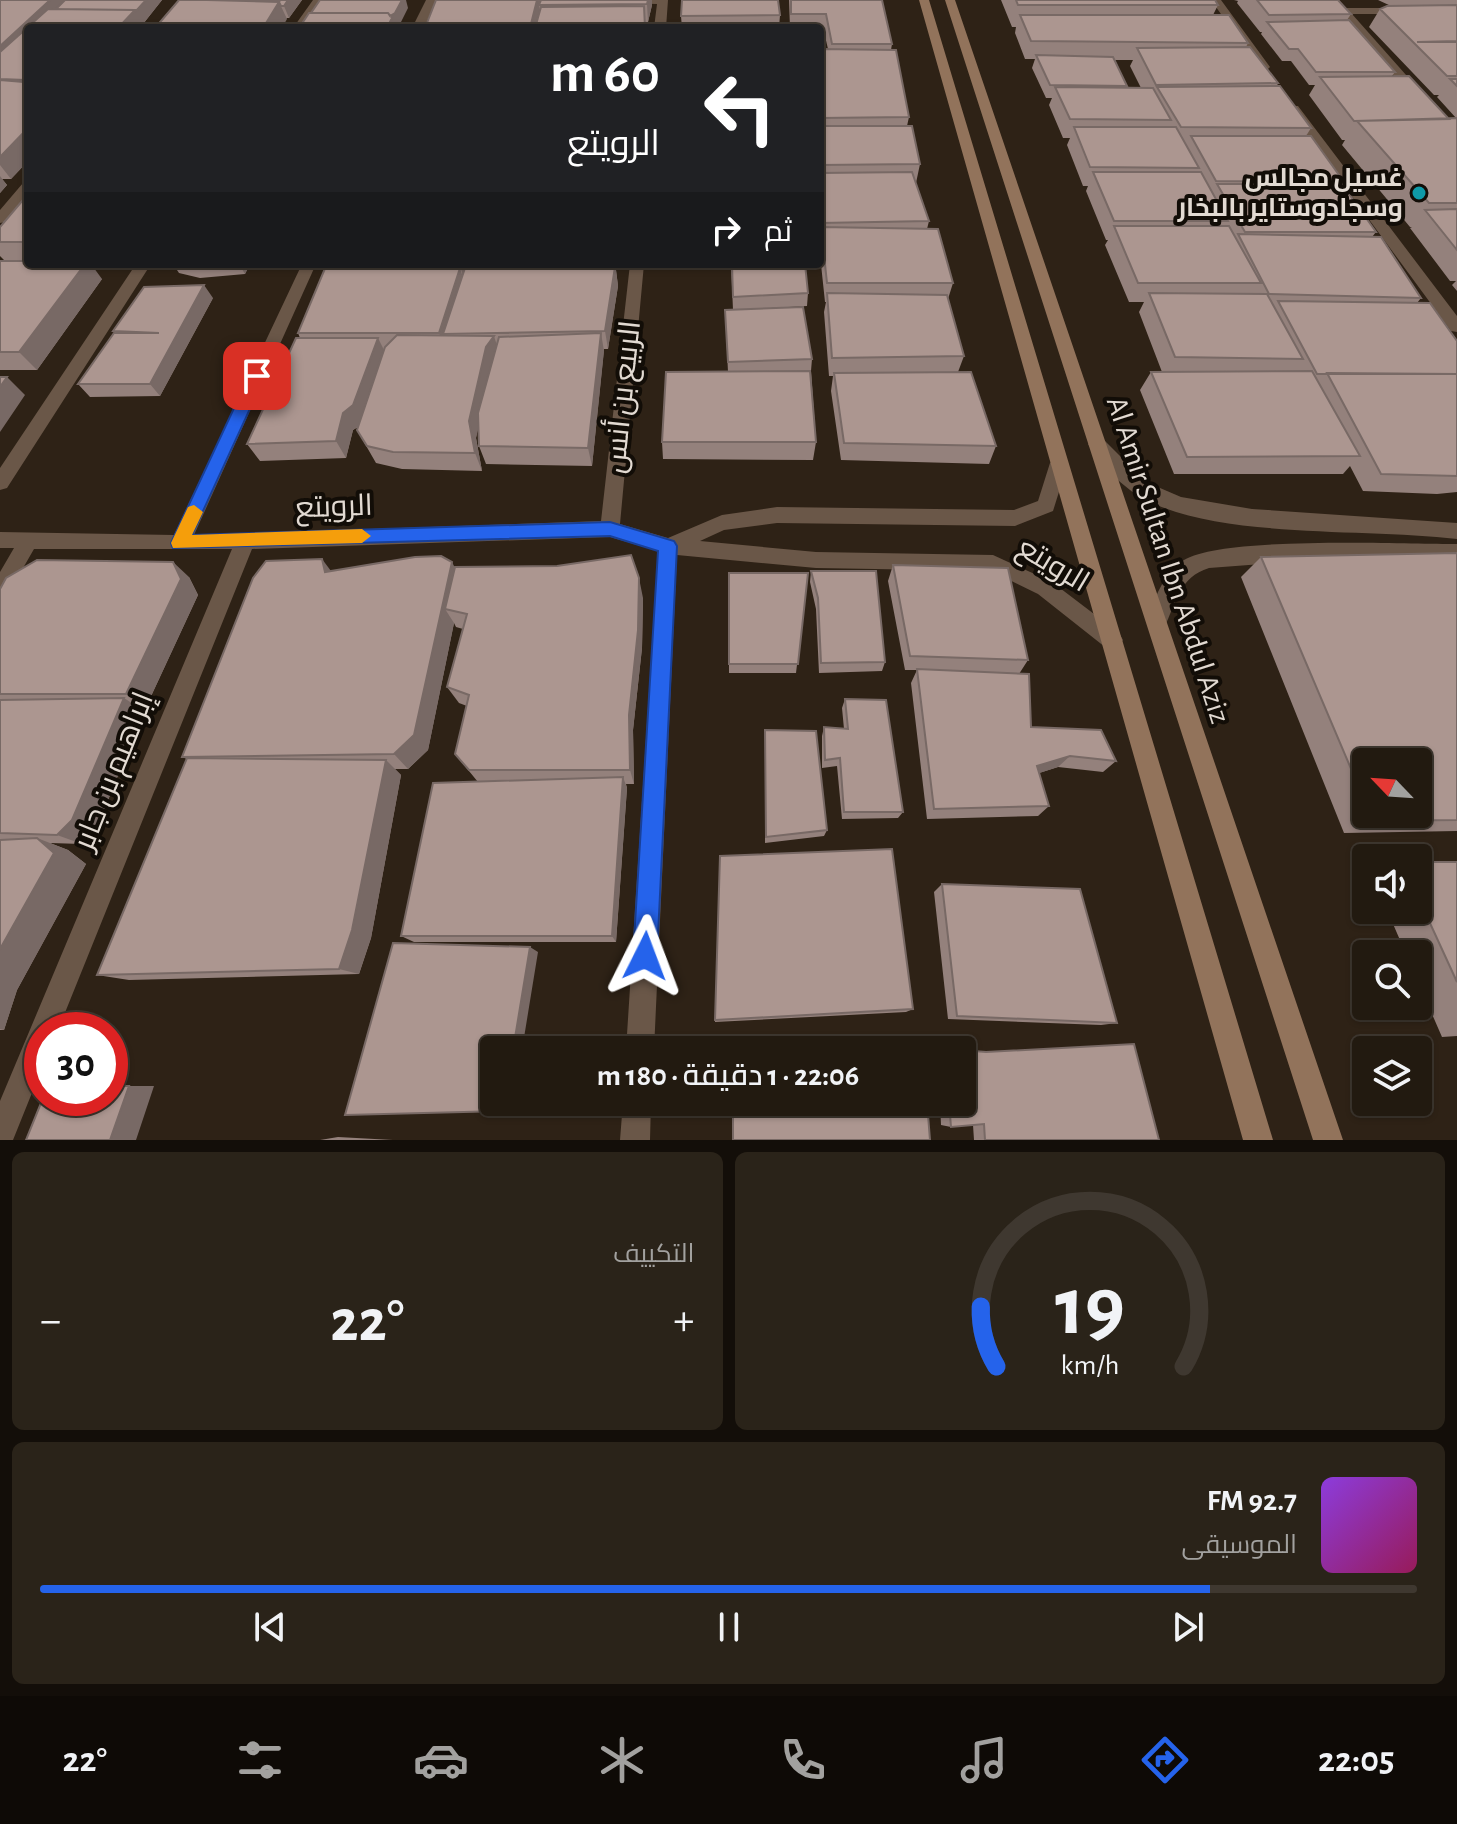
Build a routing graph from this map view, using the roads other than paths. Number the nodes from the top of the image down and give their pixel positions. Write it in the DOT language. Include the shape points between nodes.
graph roads {
  1 [pos="318,0"];
  2 [pos="431,0"];
  3 [pos="613,0"];
  4 [pos="663,0"];
  5 [pos="924,0"];
  6 [pos="950,0"];
  7 [pos="1216,0"];
  8 [pos="1333,0"];
  9 [pos="1342,11"];
  10 [pos="1457,11"];
  11 [pos="302,24"];
  12 [pos="420,24"];
  13 [pos="660,24"];
  14 [pos="1426,105"];
  15 [pos="24,191"];
  16 [pos="0,219"];
  17 [pos="141,268"];
  18 [pos="307,268"];
  19 [pos="637,268"];
  20 [pos="1457,327"];
  21 [pos="1097,444"];
  22 [pos="1059,463"];
  23 [pos="0,483"];
  24 [pos="610,529"];
  25 [pos="1457,531"];
  26 [pos="246,539"];
  27 [pos="0,540"];
  28 [pos="29,540"];
  29 [pos="180,543"];
  30 [pos="668,546"];
  31 [pos="1457,552"];
  32 [pos="0,590"];
  33 [pos="1157,622"];
  34 [pos="1112,640"];
  35 [pos="51,1012"];
  36 [pos="641,1036"];
  37 [pos="24,1078"];
  38 [pos="636,1116"];
  39 [pos="0,1136"];
  40 [pos="635,1140"];
  41 [pos="1258,1140"];
  42 [pos="1328,1140"];
  1 -- 11 [label="street"];
  2 -- 12 [label="street"];
  3 -- 4 [label="street"];
  4 -- 13 [label="street"];
  5 -- 22 [label="street"];
  6 -- 21 [label="street, Al Amir Sultan Ibn Abdul Aziz"];
  7 -- 20 [label="street"];
  8 -- 9 [label="street"];
  9 -- 10 [label="street"];
  9 -- 14 [label="street"];
  15 -- 16 [label="street"];
  17 -- 23 [label="street"];
  18 -- 29 [label="street"];
  19 -- 24 [label="street, الربيع بن أنس"];
  21 -- 25 [label="street" via="1156,497 1198,509 1258,519"];
  21 -- 33 [label="street, Al Amir Sultan Ibn Abdul Aziz"];
  22 -- 30 [label="street, الرويتع" via="1046,506 1015,518 777,515 722,523"];
  22 -- 34 [label="street"];
  24 -- 26 [label="street, الرويتع"];
  24 -- 30 [label="street, الرويتع"];
  26 -- 29 [label="street, الرويتع"];
  26 -- 35 [label="street, إبراهيم بن جابر"];
  27 -- 28 [label="street, الرويتع"];
  28 -- 29 [label="street, الرويتع"];
  28 -- 32 [label="street"];
  30 -- 34 [label="street, الرويتع" via="816,560 993,563 1045,588"];
  30 -- 36 [label="street"];
  31 -- 33 [label="street" via="1255,556 1193,564 1168,589"];
  33 -- 42 [label="street, Al Amir Sultan Ibn Abdul Aziz"];
  34 -- 41 [label="street"];
  37 -- 39 [label="street, إبراهيم بن جابر"];
  38 -- 40 [label="street"];
}
